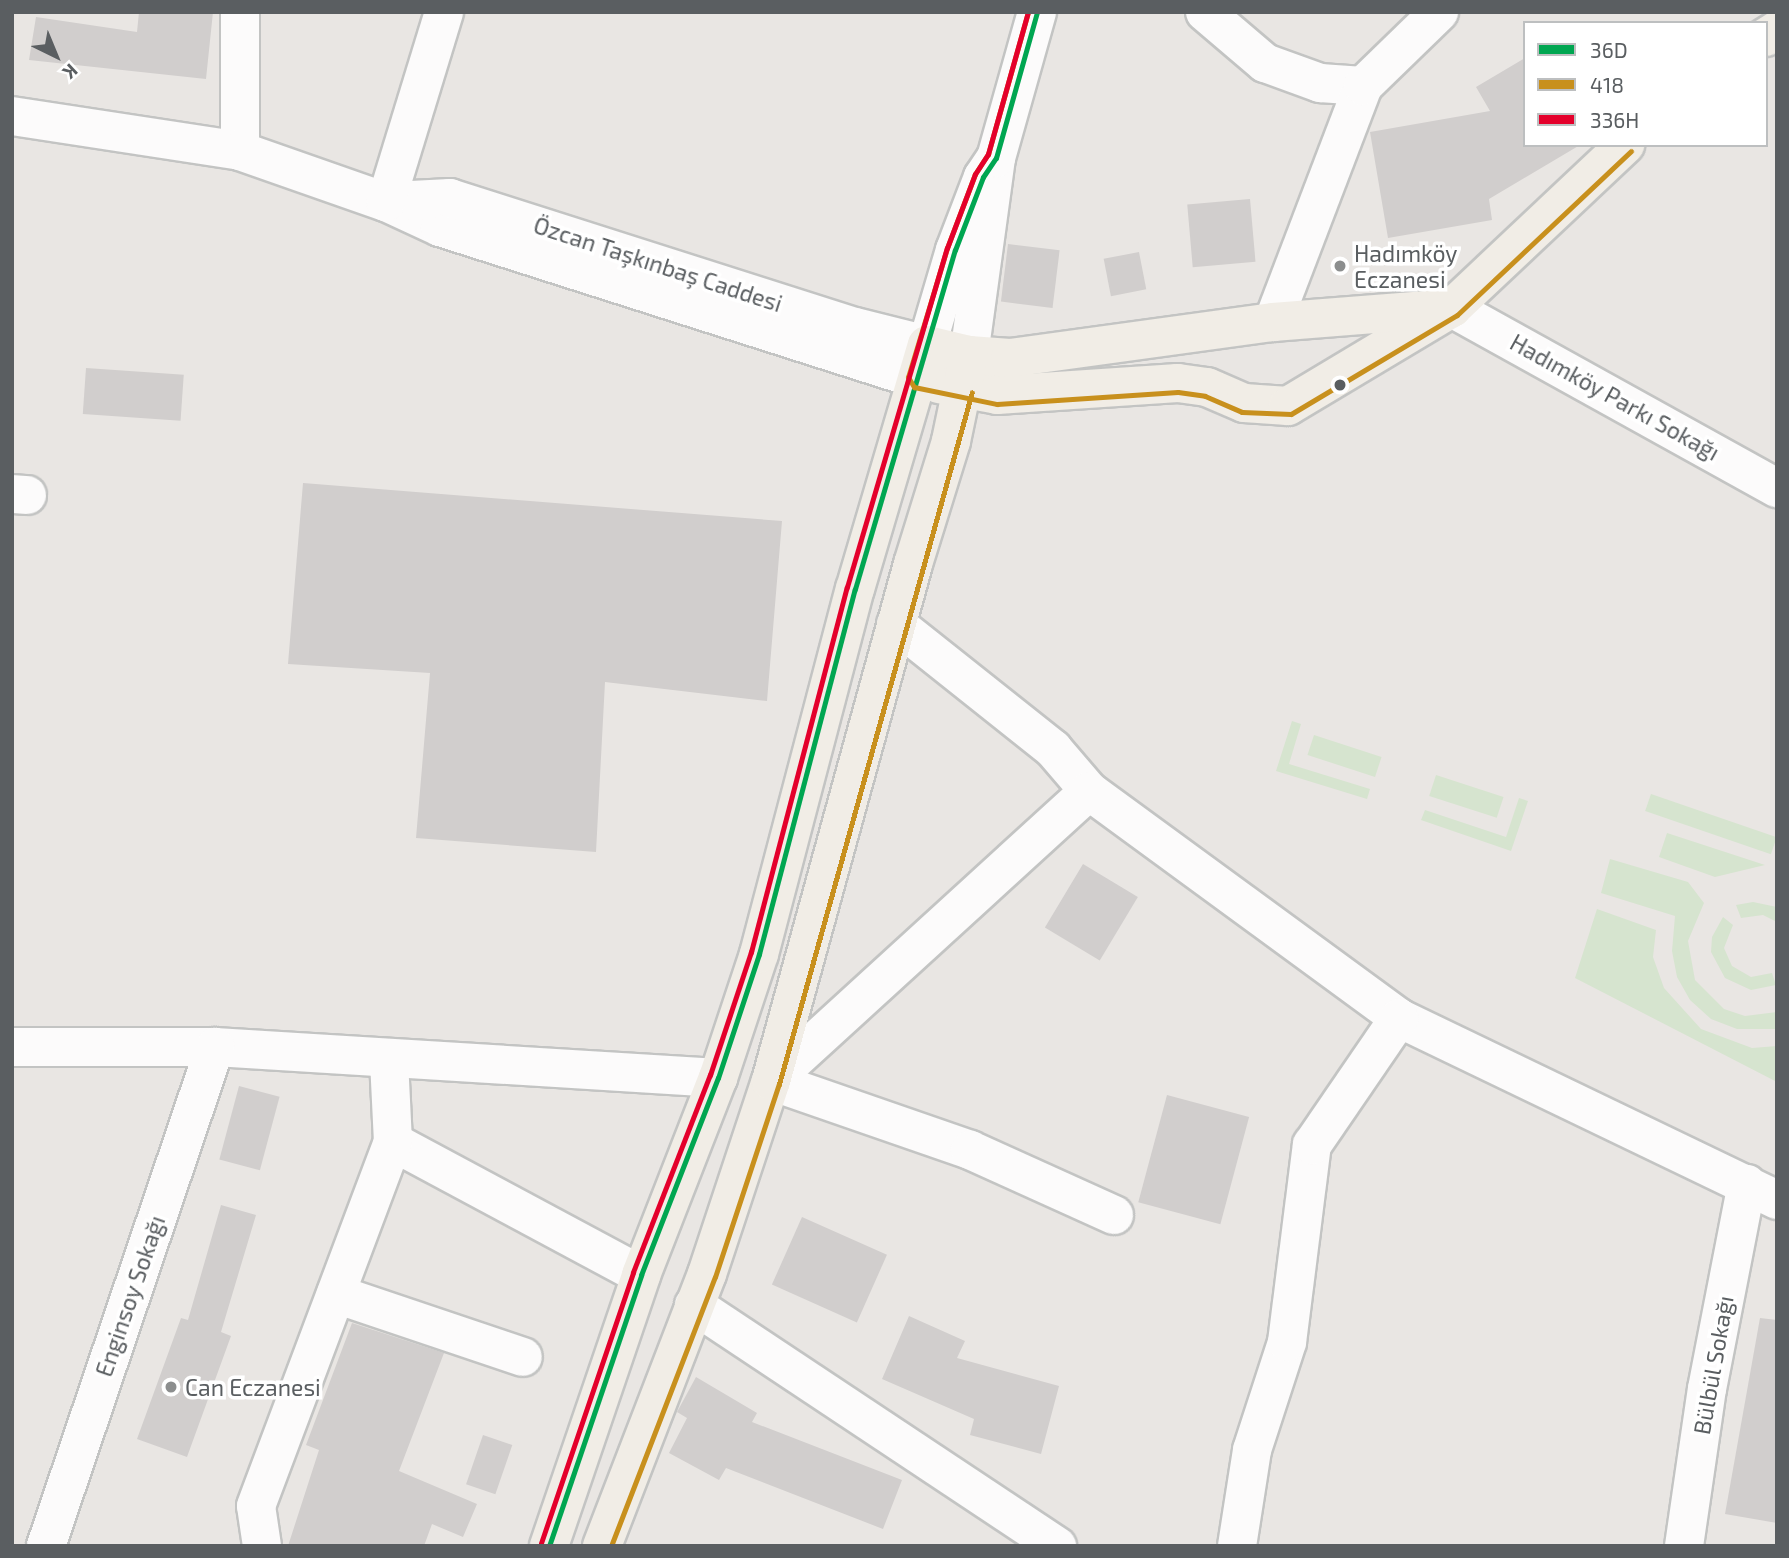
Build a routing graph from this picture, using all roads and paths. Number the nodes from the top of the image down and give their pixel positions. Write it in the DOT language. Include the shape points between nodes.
graph roads {
  1 [pos="240,12"];
  2 [pos="444,12"];
  3 [pos="1037,12"];
  4 [pos="1205,12"];
  5 [pos="1439,12"];
  6 [pos="1363,86"];
  7 [pos="12,116"];
  8 [pos="1623,147"];
  9 [pos="240,151"];
  10 [pos="996,158"];
  11 [pos="386,202"];
  12 [pos="1452,308"];
  13 [pos="1273,322"];
  14 [pos="922,362"];
  15 [pos="966,373"];
  16 [pos="1777,488"];
  17 [pos="897,624"];
  18 [pos="1089,791"];
  19 [pos="1399,1018"];
  20 [pos="12,1046"];
  21 [pos="215,1047"];
  22 [pos="389,1059"];
  23 [pos="718,1078"];
  24 [pos="771,1080"];
  25 [pos="393,1142"];
  26 [pos="1762,1192"];
  27 [pos="1114,1215"];
  28 [pos="641,1275"];
  29 [pos="336,1294"];
  30 [pos="694,1305"];
  31 [pos="523,1357"];
  32 [pos="46,1546"];
  33 [pos="262,1546"];
  34 [pos="549,1546"];
  35 [pos="602,1546"];
  36 [pos="1057,1546"];
  37 [pos="1237,1546"];
  38 [pos="1684,1546"];
  1 -- 9 [label="street"];
  2 -- 11 [label="street"];
  3 -- 10 [label="street"];
  4 -- 6 [label="street" via="1265,63 1320,83"];
  5 -- 6 [label="street"];
  6 -- 13 [label="street"];
  7 -- 9 [label="street, Özcan Taşkınbaş Caddesi"];
  8 -- 12 [label="main road"];
  9 -- 11 [label="street, Özcan Taşkınbaş Caddesi"];
  10 -- 14 [label="street" via="983,177 955,250"];
  10 -- 15 [label="street"];
  11 -- 14 [label="street, Özcan Taşkınbaş Caddesi" via="440,227"];
  12 -- 13 [label="main road"];
  12 -- 15 [label="main road" via="1287,406 1244,403 1207,387 1178,383 997,394"];
  12 -- 16 [label="street, Hadımköy Parkı Sokağı"];
  13 -- 15 [label="main road" via="1010,358"];
  14 -- 15 [label="main road"];
  14 -- 23 [label="main road" via="855,589 759,954"];
  15 -- 17 [label="main road"];
  17 -- 18 [label="street" via="1053,749"];
  17 -- 24 [label="main road"];
  18 -- 19 [label="street"];
  18 -- 24 [label="street"];
  19 -- 26 [label="street"];
  19 -- 37 [label="street" via="1312,1145 1287,1342 1252,1450"];
  20 -- 21 [label="street"];
  21 -- 22 [label="street"];
  21 -- 32 [label="street, Enginsoy Sokağı"];
  22 -- 23 [label="street"];
  22 -- 25 [label="street"];
  23 -- 24 [label="main road"];
  23 -- 28 [label="main road"];
  24 -- 27 [label="street" via="970,1150"];
  24 -- 30 [label="main road"];
  25 -- 28 [label="street"];
  25 -- 29 [label="street"];
  26 -- 38 [label="street, Bülbül Sokağı" via="1707,1389"];
  28 -- 34 [label="main road"];
  29 -- 31 [label="street"];
  29 -- 33 [label="street" via="256,1506"];
  30 -- 35 [label="main road"];
  30 -- 36 [label="street"];
}
